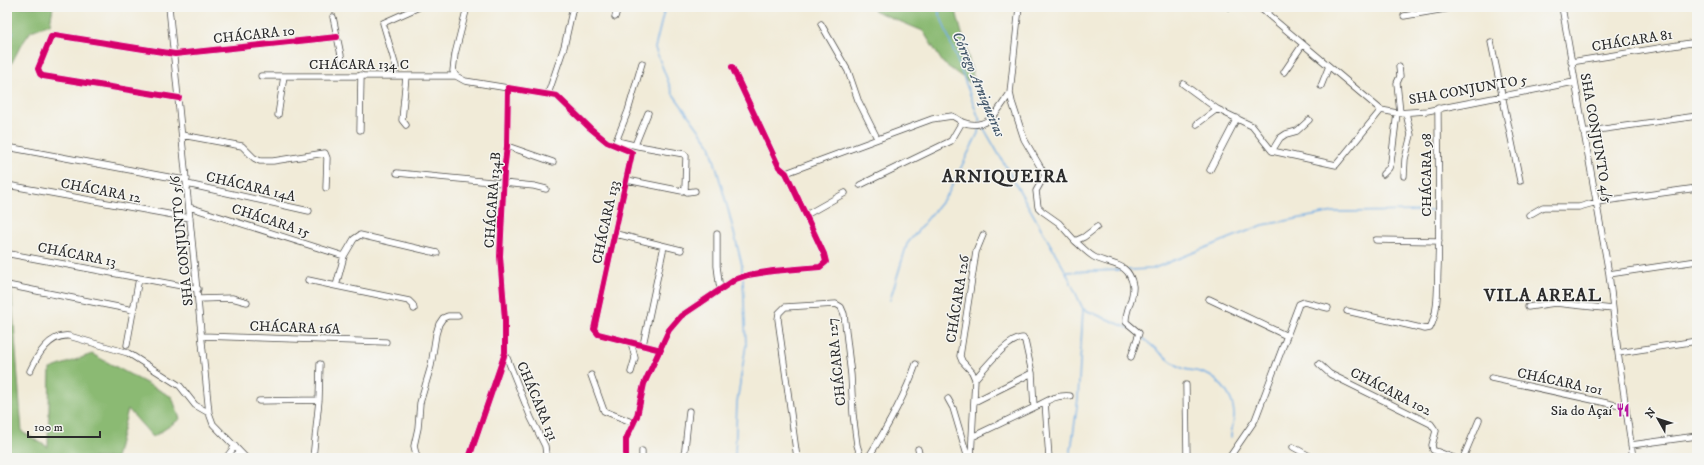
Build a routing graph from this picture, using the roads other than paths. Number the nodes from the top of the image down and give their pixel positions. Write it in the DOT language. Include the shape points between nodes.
graph roads {
  1 [pos="169,7"];
  2 [pos="419,7"];
  3 [pos="468,7"];
  4 [pos="573,7"];
  5 [pos="618,7"];
  6 [pos="1019,7"];
  7 [pos="1229,7"];
  8 [pos="1233,7"];
  9 [pos="1259,7"];
  10 [pos="1273,7"];
  11 [pos="1457,7"];
  12 [pos="1562,7"];
  13 [pos="1266,13"];
  14 [pos="1404,16"];
  15 [pos="333,17"];
  16 [pos="615,17"];
  17 [pos="821,24"];
  18 [pos="337,37"];
  19 [pos="1491,42"];
  20 [pos="1697,42"];
  21 [pos="1303,44"];
  22 [pos="172,54"];
  23 [pos="342,60"];
  24 [pos="1571,62"];
  25 [pos="642,63"];
  26 [pos="1328,66"];
  27 [pos="396,67"];
  28 [pos="732,67"];
  29 [pos="1399,67"];
  30 [pos="1284,72"];
  31 [pos="361,75"];
  32 [pos="261,76"];
  33 [pos="284,76"];
  34 [pos="406,76"];
  35 [pos="456,76"];
  36 [pos="1574,82"];
  37 [pos="1183,84"];
  38 [pos="1321,86"];
  39 [pos="508,88"];
  40 [pos="1010,92"];
  41 [pos="548,94"];
  42 [pos="1501,96"];
  43 [pos="177,98"];
  44 [pos="1217,108"];
  45 [pos="1438,108"];
  46 [pos="1382,110"];
  47 [pos="648,113"];
  48 [pos="1401,113"];
  49 [pos="278,115"];
  50 [pos="1697,116"];
  51 [pos="1237,118"];
  52 [pos="1309,120"];
  53 [pos="962,122"];
  54 [pos="1197,124"];
  55 [pos="406,125"];
  56 [pos="360,130"];
  57 [pos="1584,132"];
  58 [pos="182,135"];
  59 [pos="877,138"];
  60 [pos="616,143"];
  61 [pos="635,145"];
  62 [pos="507,146"];
  63 [pos="7,148"];
  64 [pos="1272,151"];
  65 [pos="553,162"];
  66 [pos="1210,170"];
  67 [pos="397,173"];
  68 [pos="786,173"];
  69 [pos="1383,174"];
  70 [pos="1404,176"];
  71 [pos="627,180"];
  72 [pos="1520,181"];
  73 [pos="187,182"];
  74 [pos="504,184"];
  75 [pos="7,185"];
  76 [pos="860,185"];
  77 [pos="326,188"];
  78 [pos="1697,188"];
  79 [pos="546,189"];
  80 [pos="682,191"];
  81 [pos="695,192"];
  82 [pos="846,193"];
  83 [pos="1597,202"];
  84 [pos="190,207"];
  85 [pos="309,212"];
  86 [pos="806,215"];
  87 [pos="1529,215"];
  88 [pos="190,218"];
  89 [pos="1097,227"];
  90 [pos="616,234"];
  91 [pos="717,234"];
  92 [pos="983,235"];
  93 [pos="1376,240"];
  94 [pos="1075,241"];
  95 [pos="1439,241"];
  96 [pos="664,246"];
  97 [pos="681,250"];
  98 [pos="437,253"];
  99 [pos="8,254"];
  100 [pos="344,256"];
  101 [pos="1697,262"];
  102 [pos="1609,274"];
  103 [pos="139,278"];
  104 [pos="308,280"];
  105 [pos="7,285"];
  106 [pos="336,286"];
  107 [pos="198,289"];
  108 [pos="720,290"];
  109 [pos="199,299"];
  110 [pos="1209,299"];
  111 [pos="247,302"];
  112 [pos="1528,307"];
  113 [pos="1328,308"];
  114 [pos="414,309"];
  115 [pos="1613,309"];
  116 [pos="133,310"];
  117 [pos="1347,311"];
  118 [pos="458,316"];
  119 [pos="202,336"];
  120 [pos="1287,336"];
  121 [pos="1697,341"];
  122 [pos="386,342"];
  123 [pos="633,342"];
  124 [pos="127,345"];
  125 [pos="643,345"];
  126 [pos="661,350"];
  127 [pos="505,353"];
  128 [pos="1618,353"];
  129 [pos="1131,357"];
  130 [pos="320,364"];
  131 [pos="916,364"];
  132 [pos="1319,364"];
  133 [pos="30,371"];
  134 [pos="631,372"];
  135 [pos="1032,373"];
  136 [pos="591,375"];
  137 [pos="1491,378"];
  138 [pos="975,380"];
  139 [pos="1186,385"];
  140 [pos="1070,396"];
  141 [pos="948,399"];
  142 [pos="319,400"];
  143 [pos="259,401"];
  144 [pos="974,402"];
  145 [pos="1045,402"];
  146 [pos="1034,407"];
  147 [pos="1625,407"];
  148 [pos="689,411"];
  149 [pos="209,413"];
  150 [pos="1480,420"];
  151 [pos="634,423"];
  152 [pos="1697,436"];
  153 [pos="972,437"];
  154 [pos="1631,445"];
  155 [pos="234,446"];
  156 [pos="1293,448"];
  157 [pos="918,449"];
  158 [pos="642,451"];
  159 [pos="239,452"];
  160 [pos="226,458"];
  161 [pos="232,458"];
  162 [pos="246,458"];
  163 [pos="313,458"];
  164 [pos="417,458"];
  165 [pos="468,458"];
  166 [pos="545,458"];
  167 [pos="626,458"];
  168 [pos="642,458"];
  169 [pos="684,458"];
  170 [pos="797,458"];
  171 [pos="861,458"];
  172 [pos="868,458"];
  173 [pos="920,458"];
  174 [pos="970,458"];
  175 [pos="1049,458"];
  176 [pos="1187,458"];
  177 [pos="1229,458"];
  178 [pos="1313,458"];
  179 [pos="1454,458"];
  180 [pos="1463,458"];
  181 [pos="1633,458"];
  1 -- 22 [label="street, SHA CONJUNTO 5/6"];
  2 -- 27 [label="street" via="383,23"];
  3 -- 35 [label="street" via="453,63"];
  4 -- 41 [label="street" via="564,47"];
  5 -- 16 [label="street"];
  6 -- 40 [label="street"];
  7 -- 8 [label="street"];
  9 -- 13 [label="street, SHA CONJUNTO 5"];
  10 -- 13 [label="street"];
  11 -- 14 [label="street"];
  12 -- 24 [label="street, SHA CONJUNTO 4/5"];
  13 -- 21 [label="street, SHA CONJUNTO 5"];
  15 -- 18 [label="street"];
  17 -- 59 [label="street" via="848,71 858,100"];
  18 -- 22 [label="street, CHÁCARA 10"];
  18 -- 23 [label="street"];
  19 -- 42 [label="street"];
  20 -- 24 [label="street, CHÁCARA 81"];
  21 -- 26 [label="street, SHA CONJUNTO 5"];
  21 -- 30 [label="street"];
  22 -- 43 [label="street, SHA CONJUNTO 5/6"];
  22 -- 43 [label="street, CHÁCARA 10" via="55,35 51,37 38,69 43,76"];
  24 -- 36 [label="street, SHA CONJUNTO 4/5"];
  25 -- 60 [label="street"];
  26 -- 38 [label="street"];
  26 -- 46 [label="street, SHA CONJUNTO 5"];
  28 -- 68 [label="street" via="779,167"];
  29 -- 48 [label="street" via="1400,76 1397,83"];
  31 -- 33 [label="street, CHÁCARA 134 C"];
  31 -- 34 [label="street, CHÁCARA 134 C"];
  31 -- 56 [label="street"];
  32 -- 33 [label="street, CHÁCARA 134 C"];
  33 -- 49 [label="street"];
  34 -- 35 [label="street, CHÁCARA 134 C"];
  34 -- 55 [label="street" via="402,120"];
  35 -- 39 [label="street, CHÁCARA 134 C" via="465,81"];
  36 -- 42 [label="street, SHA CONJUNTO 5"];
  36 -- 57 [label="street, SHA CONJUNTO 4/5"];
  37 -- 44 [label="street"];
  39 -- 41 [label="street"];
  39 -- 62 [label="street, CHÁCARA 134B"];
  40 -- 53 [label="street" via="990,120 983,124"];
  40 -- 94 [label="street" via="1013,110 1024,139 1045,175 1036,191 1038,207 1059,222"];
  41 -- 60 [label="street, CHÁCARA 133" via="561,99 590,128"];
  42 -- 45 [label="street, SHA CONJUNTO 5"];
  42 -- 72 [label="street"];
  43 -- 58 [label="street, SHA CONJUNTO 5/6"];
  44 -- 51 [label="street"];
  44 -- 54 [label="street"];
  45 -- 48 [label="street, SHA CONJUNTO 5"];
  45 -- 95 [label="street, CHÁCARA 98"];
  46 -- 48 [label="street, SHA CONJUNTO 5"];
  46 -- 64 [label="street" via="1336,165"];
  47 -- 61 [label="street"];
  48 -- 69 [label="street" via="1391,162"];
  48 -- 70 [label="street" via="1411,134"];
  50 -- 57 [label="street"];
  51 -- 64 [label="street" via="1252,126"];
  51 -- 66 [label="street"];
  52 -- 64 [label="street" via="1297,131 1280,138"];
  53 -- 59 [label="street" via="952,116 938,118"];
  53 -- 76 [label="street" via="951,140"];
  57 -- 83 [label="street, SHA CONJUNTO 4/5"];
  58 -- 73 [label="street, SHA CONJUNTO 5/6"];
  58 -- 77 [label="street" via="242,146 260,161 325,153"];
  59 -- 68 [label="street"];
  60 -- 61 [label="street"];
  60 -- 71 [label="street, CHÁCARA 133" via="632,153"];
  61 -- 81 [label="street" via="684,154 685,190"];
  62 -- 65 [label="street"];
  62 -- 74 [label="street, CHÁCARA 134B"];
  63 -- 73 [label="street, CHÁCARA 12"];
  67 -- 74 [label="street"];
  68 -- 86 [label="street"];
  71 -- 80 [label="street"];
  71 -- 90 [label="street, CHÁCARA 133"];
  73 -- 84 [label="street, SHA CONJUNTO 5/6"];
  73 -- 85 [label="street, CHÁCARA 14A"];
  74 -- 79 [label="street"];
  74 -- 127 [label="street, CHÁCARA 134B" via="500,256"];
  75 -- 88 [label="street, CHÁCARA 12"];
  78 -- 83 [label="street"];
  82 -- 86 [label="street"];
  83 -- 87 [label="street" via="1579,207 1543,207"];
  83 -- 102 [label="street, SHA CONJUNTO 4/5"];
  84 -- 88 [label="street, SHA CONJUNTO 5/6"];
  84 -- 100 [label="street, CHÁCARA 15"];
  86 -- 108 [label="street" via="824,254 826,262 823,266 748,275"];
  88 -- 107 [label="street, SHA CONJUNTO 5/6"];
  89 -- 94 [label="street"];
  90 -- 96 [label="street"];
  90 -- 123 [label="street, CHÁCARA 133" via="594,329 598,334"];
  91 -- 108 [label="street"];
  92 -- 138 [label="street, CHÁCARA 126" via="976,252 960,356 960,360 972,372"];
  93 -- 95 [label="street"];
  94 -- 129 [label="street" via="1092,256 1124,267 1130,276 1133,286 1132,300 1126,322 1139,333"];
  95 -- 117 [label="street, CHÁCARA 98" via="1436,303 1430,328"];
  96 -- 97 [label="street"];
  96 -- 125 [label="street"];
  98 -- 100 [label="street" via="360,235 354,239"];
  99 -- 103 [label="street, CHÁCARA 13"];
  100 -- 106 [label="street"];
  101 -- 102 [label="street"];
  102 -- 115 [label="street, SHA CONJUNTO 4/5"];
  103 -- 107 [label="street, CHÁCARA 13"];
  103 -- 116 [label="street"];
  104 -- 106 [label="street"];
  105 -- 116 [label="street"];
  106 -- 114 [label="street" via="409,301 414,305"];
  107 -- 109 [label="street, SHA CONJUNTO 5/6"];
  108 -- 126 [label="street" via="681,316 670,330"];
  109 -- 111 [label="street" via="232,298"];
  109 -- 119 [label="street, SHA CONJUNTO 5/6"];
  110 -- 120 [label="street"];
  112 -- 115 [label="street" via="1555,303"];
  113 -- 120 [label="street" via="1300,303"];
  115 -- 128 [label="street, SHA CONJUNTO 4/5"];
  116 -- 124 [label="street"];
  118 -- 164 [label="street" via="443,318 436,334 431,366 420,403 414,446"];
  119 -- 122 [label="street, CHÁCARA 16A"];
  119 -- 149 [label="street, SHA CONJUNTO 5/6"];
  120 -- 177 [label="street" via="1255,420"];
  121 -- 128 [label="street"];
  123 -- 125 [label="street, CHÁCARA 133"];
  123 -- 134 [label="street" via="635,358"];
  125 -- 126 [label="street, CHÁCARA 133"];
  126 -- 151 [label="street" via="644,384"];
  127 -- 165 [label="street"];
  127 -- 166 [label="street, CHÁCARA 131" via="545,446"];
  128 -- 147 [label="street, SHA CONJUNTO 4/5"];
  130 -- 142 [label="street"];
  131 -- 172 [label="street" via="897,409"];
  132 -- 179 [label="street, CHÁCARA 102" via="1330,374 1430,424 1436,431 1433,450"];
  133 -- 149 [label="street" via="48,343 62,336 69,336 128,353 180,386 195,405"];
  135 -- 138 [label="street" via="1025,341 1021,337 997,355"];
  135 -- 144 [label="street"];
  135 -- 146 [label="street"];
  136 -- 151 [label="street" via="604,411"];
  137 -- 147 [label="street, CHÁCARA 101"];
  138 -- 144 [label="street"];
  139 -- 176 [label="street"];
  140 -- 145 [label="street" via="1056,396"];
  141 -- 174 [label="street" via="953,408 966,456"];
  142 -- 143 [label="street"];
  142 -- 163 [label="street"];
  144 -- 153 [label="street"];
  145 -- 146 [label="street"];
  145 -- 175 [label="street"];
  146 -- 153 [label="street"];
  147 -- 154 [label="street, SHA CONJUNTO 4/5"];
  148 -- 169 [label="street"];
  149 -- 155 [label="street, SHA CONJUNTO 5/6" via="213,424"];
  150 -- 180 [label="street"];
  151 -- 167 [label="street" via="626,439"];
  152 -- 154 [label="street"];
  153 -- 174 [label="street"];
  154 -- 181 [label="street, SHA CONJUNTO 4/5"];
  155 -- 159 [label="street, SHA CONJUNTO 5/6"];
  155 -- 160 [label="street"];
  156 -- 178 [label="street"];
  157 -- 173 [label="street"];
  158 -- 168 [label="street"];
  159 -- 161 [label="street"];
  159 -- 162 [label="street, SHA CONJUNTO 5/6"];
  170 -- 171 [label="street, CHÁCARA 127" via="779,313 785,307 836,304 841,307 844,314 853,414"];
}
